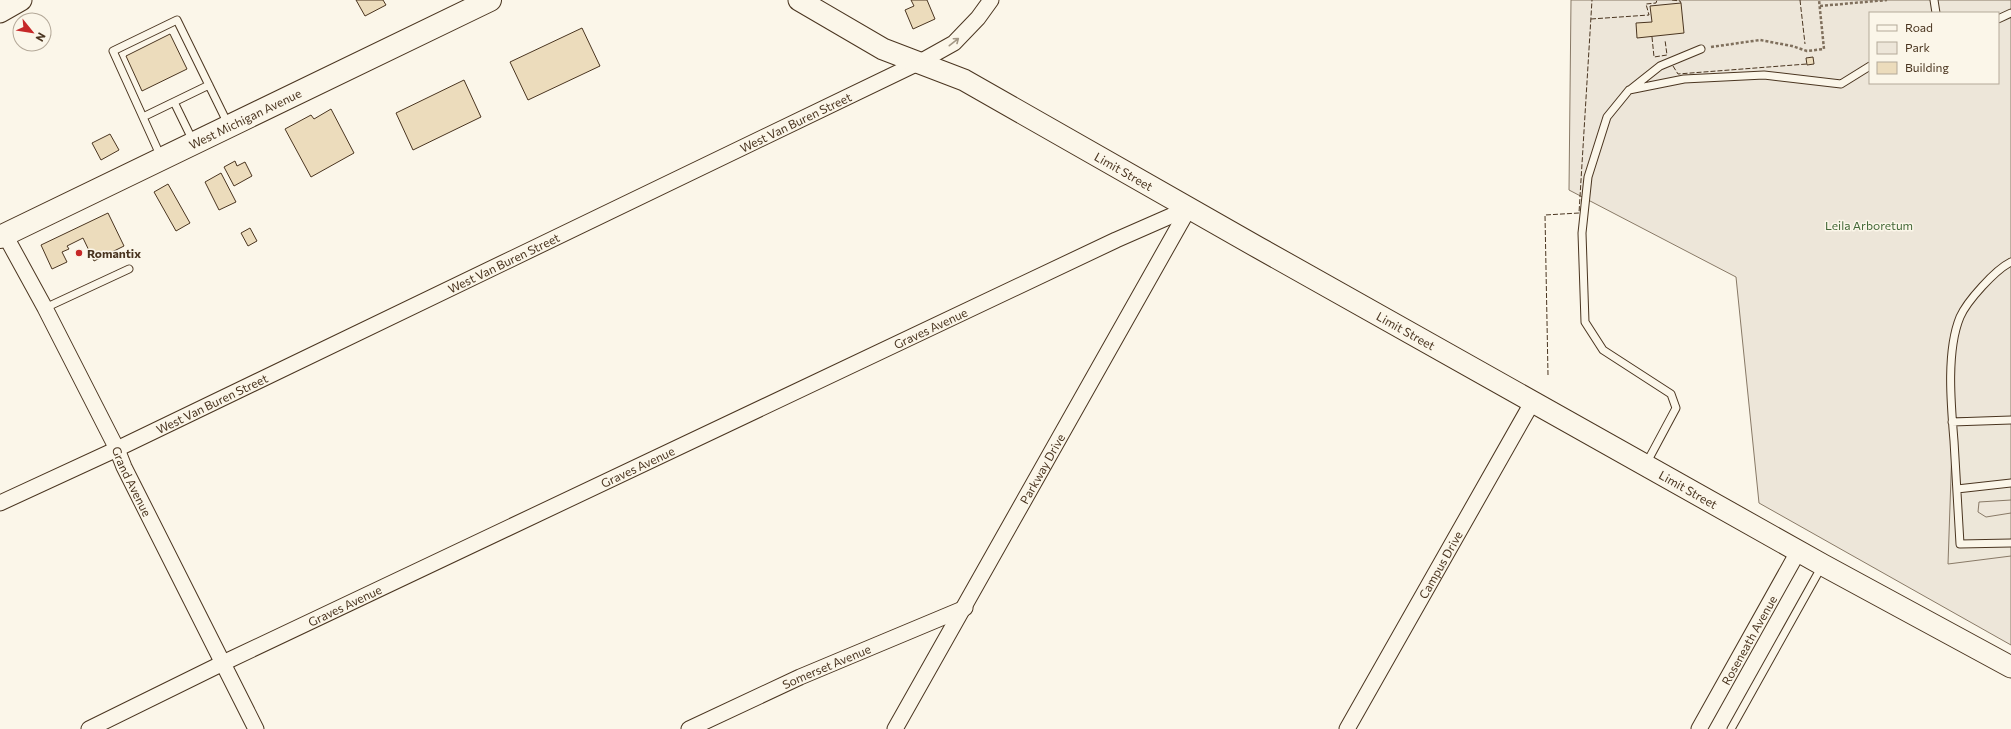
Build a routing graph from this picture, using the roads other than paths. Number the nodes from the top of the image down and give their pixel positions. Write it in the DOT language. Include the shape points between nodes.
graph roads {
  1 [pos="21,0"];
  2 [pos="490,0"];
  3 [pos="799,0"];
  4 [pos="990,0"];
  5 [pos="1934,0"];
  6 [pos="0,12"];
  7 [pos="1936,12"];
  8 [pos="2011,13"];
  9 [pos="1999,19"];
  10 [pos="1701,49"];
  11 [pos="920,62"];
  12 [pos="1869,67"];
  13 [pos="209,85"];
  14 [pos="1629,90"];
  15 [pos="174,102"];
  16 [pos="143,117"];
  17 [pos="229,126"];
  18 [pos="194,143"];
  19 [pos="161,158"];
  20 [pos="1189,208"];
  21 [pos="2,236"];
  22 [pos="2011,262"];
  23 [pos="129,269"];
  24 [pos="45,308"];
  25 [pos="1533,401"];
  26 [pos="2011,420"];
  27 [pos="1952,422"];
  28 [pos="118,449"];
  29 [pos="1646,464"];
  30 [pos="2011,483"];
  31 [pos="1957,489"];
  32 [pos="0,503"];
  33 [pos="2011,543"];
  34 [pos="1799,550"];
  35 [pos="1824,564"];
  36 [pos="965,608"];
  37 [pos="223,663"];
  38 [pos="2011,667"];
  39 [pos="89,729"];
  40 [pos="256,729"];
  41 [pos="689,729"];
  42 [pos="895,729"];
  43 [pos="1347,729"];
  44 [pos="1698,729"];
  45 [pos="1731,729"];
  1 -- 6 [label="street"];
  2 -- 17 [label="highway, West Michigan Avenue"];
  3 -- 11 [label="street, Limit Street" via="883,50"];
  11 -- 4 [label="street, West Van Buren Street, one-way" via="954,43 978,18"];
  5 -- 7 [label="lane"];
  8 -- 9 [label="lane"];
  10 -- 14 [label="lane" via="1660,66"];
  11 -- 20 [label="street, Limit Street" via="964,80"];
  11 -- 28 [label="street, West Van Buren Street"];
  12 -- 14 [label="lane" via="1841,84 1764,75 1684,80"];
  13 -- 15 [label="lane"];
  13 -- 16 [label="lane" via="177,20 113,50"];
  13 -- 17 [label="lane"];
  14 -- 29 [label="lane" via="1607,117 1588,177 1582,233 1585,322 1603,350 1671,394 1676,408"];
  15 -- 16 [label="lane"];
  15 -- 18 [label="lane"];
  16 -- 19 [label="lane"];
  17 -- 18 [label="highway, West Michigan Avenue"];
  18 -- 19 [label="highway, West Michigan Avenue"];
  19 -- 21 [label="highway, West Michigan Avenue"];
  20 -- 25 [label="street, Limit Street"];
  20 -- 36 [label="street, Parkway Drive"];
  20 -- 37 [label="street, Graves Avenue" via="1116,240"];
  21 -- 24 [label="street, Grand Avenue"];
  22 -- 27 [label="lane" via="2003,266 1980,288 1960,316 1953,345 1950,389"];
  23 -- 24 [label="lane"];
  24 -- 28 [label="street, Grand Avenue"];
  25 -- 29 [label="street, Limit Street"];
  25 -- 43 [label="street, Campus Drive"];
  26 -- 27 [label="lane"];
  27 -- 31 [label="lane"];
  28 -- 32 [label="street, West Van Buren Street"];
  28 -- 37 [label="street, Grand Avenue" via="124,466"];
  29 -- 34 [label="street, Limit Street"];
  30 -- 31 [label="lane"];
  31 -- 33 [label="lane" via="1960,544"];
  34 -- 35 [label="street, Limit Street"];
  34 -- 44 [label="street, Roseneath Avenue"];
  35 -- 38 [label="street, Limit Street"];
  35 -- 45 [label="lane"];
  36 -- 41 [label="street, Somerset Avenue" via="800,677"];
  36 -- 42 [label="street, Parkway Drive"];
  37 -- 39 [label="street, Graves Avenue"];
  37 -- 40 [label="street, Grand Avenue"];
}
